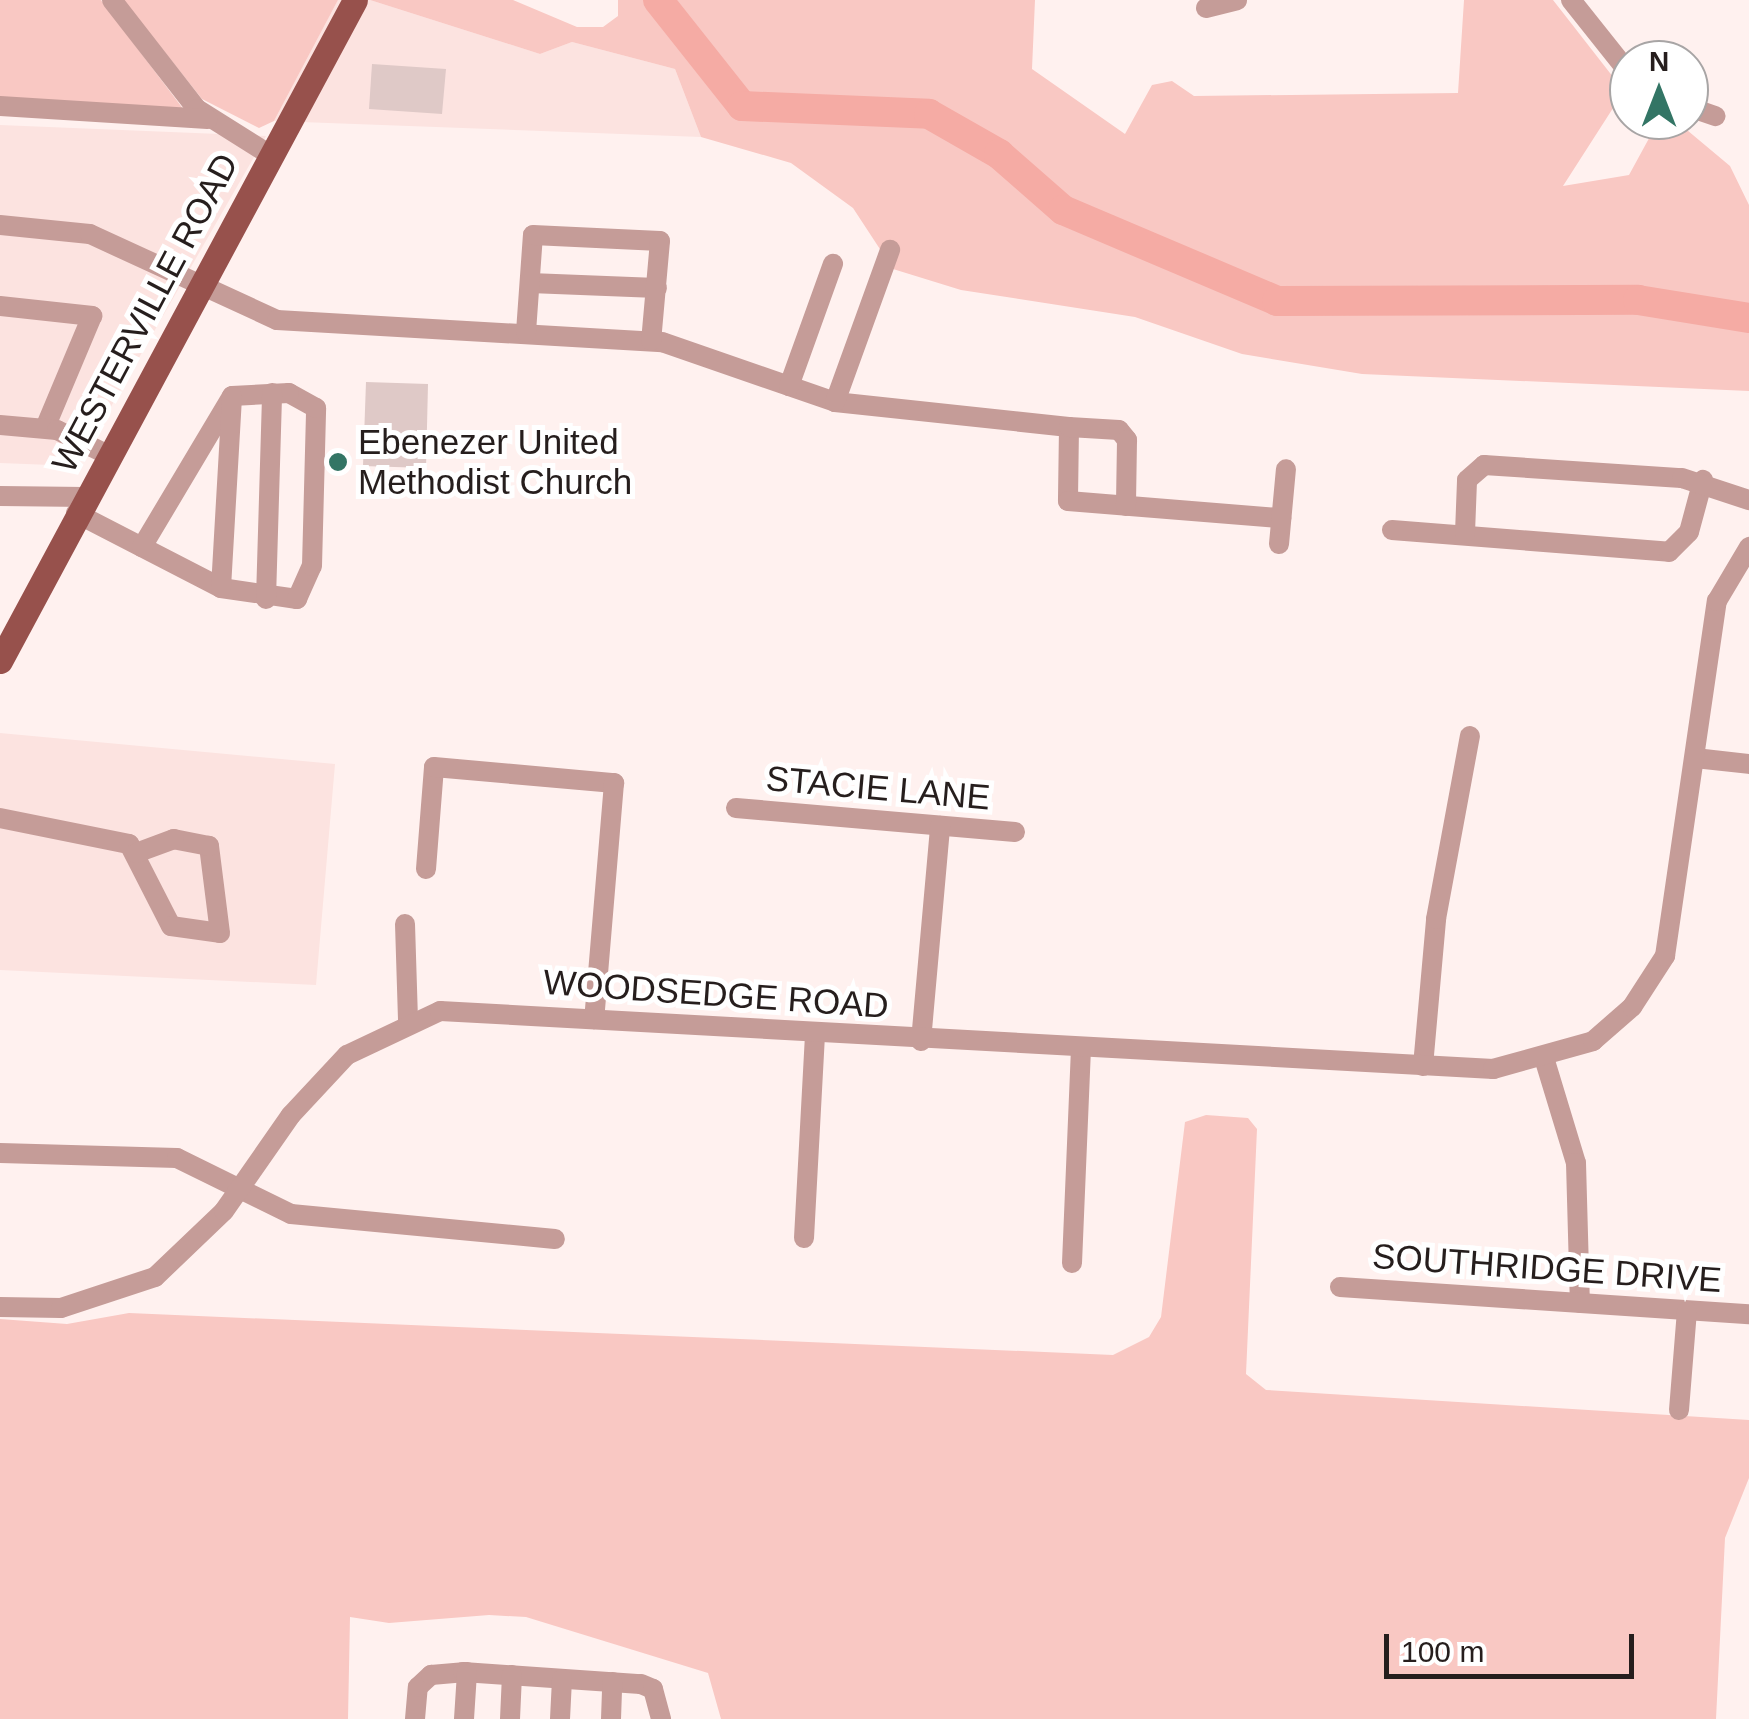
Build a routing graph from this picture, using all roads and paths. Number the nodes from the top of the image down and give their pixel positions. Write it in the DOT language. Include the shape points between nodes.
graph roads {
  1 [pos="112,0"];
  2 [pos="355,0"];
  3 [pos="1238,0"];
  4 [pos="1571,0"];
  5 [pos="1206,8"];
  6 [pos="1609,48"];
  7 [pos="0,106"];
  8 [pos="1709,114"];
  9 [pos="1716,116"];
  10 [pos="208,119"];
  11 [pos="270,155"];
  12 [pos="0,225"];
  13 [pos="890,250"];
  14 [pos="834,264"];
  15 [pos="530,283"];
  16 [pos="199,287"];
  17 [pos="657,288"];
  18 [pos="0,306"];
  19 [pos="526,332"];
  20 [pos="652,342"];
  21 [pos="790,386"];
  22 [pos="272,392"];
  23 [pos="232,396"];
  24 [pos="835,402"];
  25 [pos="0,425"];
  26 [pos="1069,427"];
  27 [pos="46,428"];
  28 [pos="108,456"];
  29 [pos="1286,469"];
  30 [pos="1703,480"];
  31 [pos="0,496"];
  32 [pos="1749,500"];
  33 [pos="80,505"];
  34 [pos="1126,506"];
  35 [pos="1281,518"];
  36 [pos="1392,530"];
  37 [pos="1465,533"];
  38 [pos="1279,544"];
  39 [pos="142,547"];
  40 [pos="1749,547"];
  41 [pos="221,588"];
  42 [pos="266,599"];
  43 [pos="0,660"];
  44 [pos="1470,736"];
  45 [pos="1694,758"];
  46 [pos="1749,764"];
  47 [pos="736,808"];
  48 [pos="0,818"];
  49 [pos="940,826"];
  50 [pos="1014,832"];
  51 [pos="136,853"];
  52 [pos="426,869"];
  53 [pos="405,924"];
  54 [pos="594,1020"];
  55 [pos="408,1022"];
  56 [pos="815,1036"];
  57 [pos="921,1041"];
  58 [pos="1082,1050"];
  59 [pos="1546,1060"];
  60 [pos="1423,1066"];
  61 [pos="0,1153"];
  62 [pos="240,1188"];
  63 [pos="804,1238"];
  64 [pos="556,1240"];
  65 [pos="1072,1264"];
  66 [pos="1340,1287"];
  67 [pos="1580,1303"];
  68 [pos="0,1308"];
  69 [pos="1688,1311"];
  70 [pos="1749,1314"];
  71 [pos="1679,1410"];
  72 [pos="467,1672"];
  73 [pos="512,1675"];
  74 [pos="562,1678"];
  75 [pos="612,1682"];
  76 [pos="415,1719"];
  77 [pos="464,1719"];
  78 [pos="510,1719"];
  79 [pos="560,1719"];
  80 [pos="611,1719"];
  81 [pos="660,1719"];
  1 -- 10 [label="street"];
  2 -- 11 [label="main road, WESTERVILLE ROAD"];
  3 -- 5 [label="street"];
  4 -- 6 [label="street"];
  7 -- 10 [label="street"];
  8 -- 9 [label="street"];
  10 -- 11 [label="street"];
  11 -- 16 [label="main road, WESTERVILLE ROAD"];
  12 -- 16 [label="street" via="90,234"];
  13 -- 24 [label="street"];
  14 -- 21 [label="street"];
  15 -- 17 [label="street"];
  15 -- 17 [label="street" via="534,235 660,241"];
  15 -- 19 [label="street"];
  16 -- 19 [label="street" via="277,320"];
  16 -- 28 [label="main road, WESTERVILLE ROAD"];
  17 -- 20 [label="street"];
  18 -- 27 [label="street" via="92,316"];
  19 -- 20 [label="street"];
  20 -- 21 [label="street"];
  21 -- 24 [label="street"];
  22 -- 23 [label="street"];
  22 -- 42 [label="street"];
  22 -- 42 [label="street" via="316,408 312,566 297,599"];
  23 -- 39 [label="street"];
  23 -- 41 [label="street"];
  24 -- 26 [label="street"];
  25 -- 27 [label="street"];
  26 -- 34 [label="street" via="1119,430 1127,440"];
  26 -- 34 [label="street" via="1068,501"];
  27 -- 28 [label="street"];
  28 -- 33 [label="main road, WESTERVILLE ROAD"];
  29 -- 35 [label="street"];
  30 -- 32 [label="street"];
  30 -- 37 [label="street" via="1690,532 1669,552 1508,545"];
  30 -- 37 [label="street" via="1476,466"];
  31 -- 33 [label="street"];
  33 -- 39 [label="street"];
  33 -- 43 [label="main road, WESTERVILLE ROAD"];
  34 -- 35 [label="street"];
  35 -- 38 [label="street"];
  36 -- 37 [label="street"];
  39 -- 41 [label="street"];
  40 -- 45 [label="street, WOODSEDGE ROAD" via="1717,601"];
  41 -- 42 [label="street"];
  44 -- 60 [label="street" via="1436,920"];
  45 -- 46 [label="street"];
  45 -- 59 [label="street, WOODSEDGE ROAD" via="1665,956 1632,1007 1593,1041"];
  47 -- 49 [label="street, STACIE LANE"];
  48 -- 51 [label="street" via="103,833"];
  49 -- 50 [label="street, STACIE LANE"];
  49 -- 57 [label="street"];
  51 -- 51 [label="street" via="171,926 220,933 210,846 174,839"];
  52 -- 54 [label="street" via="434,767 614,783"];
  53 -- 55 [label="street"];
  54 -- 55 [label="street, WOODSEDGE ROAD" via="472,1008"];
  54 -- 56 [label="street, WOODSEDGE ROAD"];
  55 -- 62 [label="street, WOODSEDGE ROAD" via="347,1055"];
  56 -- 57 [label="street, WOODSEDGE ROAD"];
  56 -- 63 [label="street"];
  57 -- 58 [label="street, WOODSEDGE ROAD"];
  58 -- 60 [label="street, WOODSEDGE ROAD"];
  58 -- 65 [label="street"];
  59 -- 60 [label="street, WOODSEDGE ROAD"];
  59 -- 67 [label="street" via="1576,1163"];
  61 -- 62 [label="street" via="177,1158"];
  62 -- 64 [label="street" via="322,1220"];
  62 -- 68 [label="street, WOODSEDGE ROAD" via="155,1277 61,1308"];
  66 -- 67 [label="street, SOUTHRIDGE DRIVE"];
  67 -- 69 [label="street, SOUTHRIDGE DRIVE"];
  69 -- 70 [label="street, SOUTHRIDGE DRIVE"];
  69 -- 71 [label="street"];
  72 -- 73 [label="street"];
  72 -- 76 [label="street" via="431,1675 418,1686"];
  72 -- 77 [label="street"];
  73 -- 74 [label="street"];
  73 -- 78 [label="street"];
  74 -- 75 [label="street"];
  74 -- 79 [label="street"];
  75 -- 80 [label="street"];
  75 -- 81 [label="street" via="653,1689"];
}
